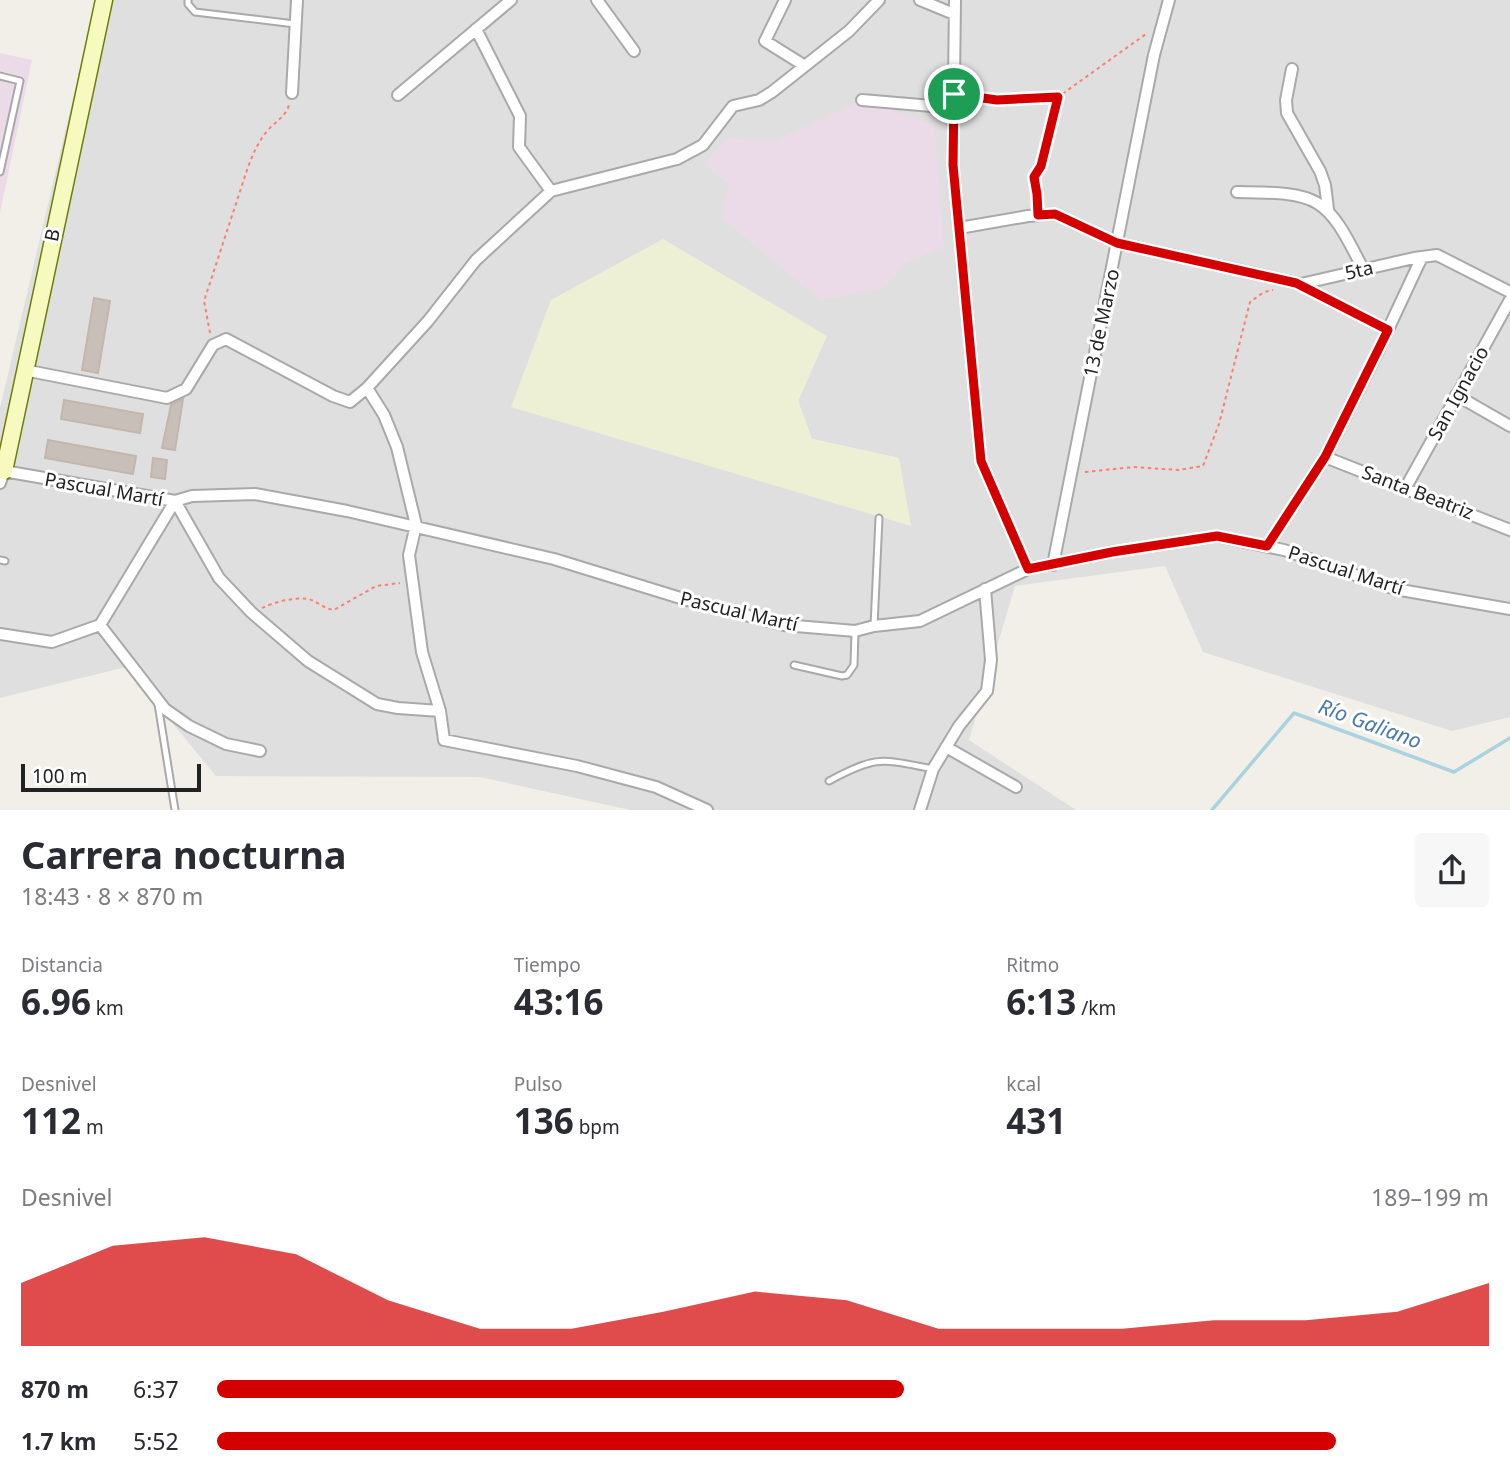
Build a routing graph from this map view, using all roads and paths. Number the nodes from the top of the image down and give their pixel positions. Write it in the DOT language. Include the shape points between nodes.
graph roads {
  1 [pos="104,0"];
  2 [pos="188,0"];
  3 [pos="297,0"];
  4 [pos="511,0"];
  5 [pos="597,0"];
  6 [pos="785,0"];
  7 [pos="879,0"];
  8 [pos="920,0"];
  9 [pos="955,0"];
  10 [pos="1156,0"];
  11 [pos="1168,4"];
  12 [pos="954,14"];
  13 [pos="296,24"];
  14 [pos="1162,25"];
  15 [pos="476,29"];
  16 [pos="634,51"];
  17 [pos="805,66"];
  18 [pos="1292,69"];
  19 [pos="0,76"];
  20 [pos="292,93"];
  21 [pos="398,94"];
  22 [pos="954,94"];
  23 [pos="1058,97"];
  24 [pos="862,100"];
  25 [pos="2,156"];
  26 [pos="0,172"];
  27 [pos="551,191"];
  28 [pos="1237,192"];
  29 [pos="1328,209"];
  30 [pos="1038,215"];
  31 [pos="959,228"];
  32 [pos="1117,243"];
  33 [pos="1422,257"];
  34 [pos="1363,269"];
  35 [pos="1296,283"];
  36 [pos="1510,292"];
  37 [pos="1510,300"];
  38 [pos="1388,330"];
  39 [pos="213,345"];
  40 [pos="24,370"];
  41 [pos="367,388"];
  42 [pos="1456,394"];
  43 [pos="1510,426"];
  44 [pos="1325,457"];
  45 [pos="1070,474"];
  46 [pos="1,475"];
  47 [pos="1406,487"];
  48 [pos="174,501"];
  49 [pos="879,518"];
  50 [pos="416,525"];
  51 [pos="1510,530"];
  52 [pos="1267,546"];
  53 [pos="1053,565"];
  54 [pos="1028,569"];
  55 [pos="413,581"];
  56 [pos="985,589"];
  57 [pos="1510,610"];
  58 [pos="251,612"];
  59 [pos="100,625"];
  60 [pos="874,626"];
  61 [pos="855,631"];
  62 [pos="0,634"];
  63 [pos="794,665"];
  64 [pos="157,697"];
  65 [pos="440,711"];
  66 [pos="946,747"];
  67 [pos="260,751"];
  68 [pos="933,769"];
  69 [pos="830,781"];
  70 [pos="1016,787"];
  71 [pos="175,810"];
  72 [pos="707,810"];
  73 [pos="920,810"];
  1 -- 40 [label="street, B"];
  2 -- 13 [label="lane" via="195,12"];
  3 -- 13 [label="street"];
  4 -- 15 [label="street"];
  5 -- 16 [label="street"];
  6 -- 17 [label="street" via="765,41"];
  7 -- 17 [label="street"];
  8 -- 12 [label="street"];
  9 -- 12 [label="street"];
  10 -- 11 [label="street"];
  11 -- 14 [label="street, 13 de Marzo"];
  12 -- 22 [label="street"];
  13 -- 20 [label="street"];
  14 -- 23 [label="path"];
  14 -- 32 [label="street, 13 de Marzo"];
  15 -- 21 [label="street"];
  15 -- 27 [label="street" via="520,116 519,147"];
  17 -- 27 [label="street" via="759,100 733,106 703,145 677,159"];
  18 -- 29 [label="street" via="1287,113 1320,171"];
  19 -- 25 [label="lane" via="20,81"];
  20 -- 39 [label="path" via="288,111 255,148 204,301"];
  22 -- 23 [label="path" via="997,100"];
  22 -- 24 [label="street" via="932,106"];
  22 -- 31 [label="street" via="953,165"];
  23 -- 30 [label="path" via="1041,166 1034,177"];
  25 -- 26 [label="lane"];
  27 -- 41 [label="street" via="476,260"];
  28 -- 29 [label="street" via="1288,192"];
  29 -- 34 [label="street"];
  30 -- 31 [label="street, 5ta"];
  30 -- 32 [label="street, 5ta" via="1055,214"];
  31 -- 54 [label="street" via="981,461"];
  32 -- 35 [label="street, 5ta"];
  32 -- 45 [label="street, 13 de Marzo"];
  33 -- 34 [label="street, 5ta"];
  33 -- 36 [label="street, 5ta" via="1437,255"];
  33 -- 38 [label="street"];
  34 -- 35 [label="street, 5ta"];
  35 -- 38 [label="street"];
  35 -- 45 [label="path" via="1264,292 1250,302 1219,425 1203,466"];
  37 -- 42 [label="street, San Ignacio"];
  38 -- 44 [label="street"];
  39 -- 40 [label="street" via="186,389 167,398"];
  39 -- 41 [label="street" via="226,339 350,402"];
  40 -- 46 [label="street, B"];
  41 -- 50 [label="street" via="397,447"];
  42 -- 43 [label="street"];
  42 -- 47 [label="street, San Ignacio"];
  44 -- 47 [label="street, Santa Beatriz"];
  44 -- 52 [label="street"];
  45 -- 53 [label="street, 13 de Marzo"];
  46 -- 48 [label="street, Pascual Martí"];
  47 -- 51 [label="street, Santa Beatriz"];
  48 -- 50 [label="street, Pascual Martí" via="255,494"];
  48 -- 58 [label="street" via="219,578"];
  48 -- 59 [label="street"];
  49 -- 60 [label="lane"];
  50 -- 55 [label="street" via="409,555"];
  50 -- 61 [label="street, Pascual Martí" via="783,625"];
  52 -- 53 [label="street, Pascual Martí" via="1217,536"];
  52 -- 57 [label="street, Pascual Martí" via="1395,589"];
  53 -- 54 [label="street, Pascual Martí"];
  54 -- 56 [label="street, Pascual Martí"];
  55 -- 58 [label="path" via="376,586 334,610 307,599 275,602"];
  55 -- 65 [label="street" via="422,652"];
  56 -- 60 [label="street, Pascual Martí" via="920,621"];
  56 -- 66 [label="street" via="991,660 988,691"];
  58 -- 65 [label="street" via="308,661 377,704"];
  59 -- 62 [label="street" via="52,642"];
  59 -- 64 [label="street"];
  60 -- 61 [label="street, Pascual Martí"];
  61 -- 63 [label="lane" via="854,664 847,675"];
  64 -- 67 [label="street" via="188,726 226,744"];
  64 -- 71 [label="lane"];
  65 -- 72 [label="street" via="443,740 577,766 656,787"];
  66 -- 68 [label="street"];
  66 -- 70 [label="street"];
  68 -- 69 [label="lane" via="879,760"];
  68 -- 73 [label="street"];
}
